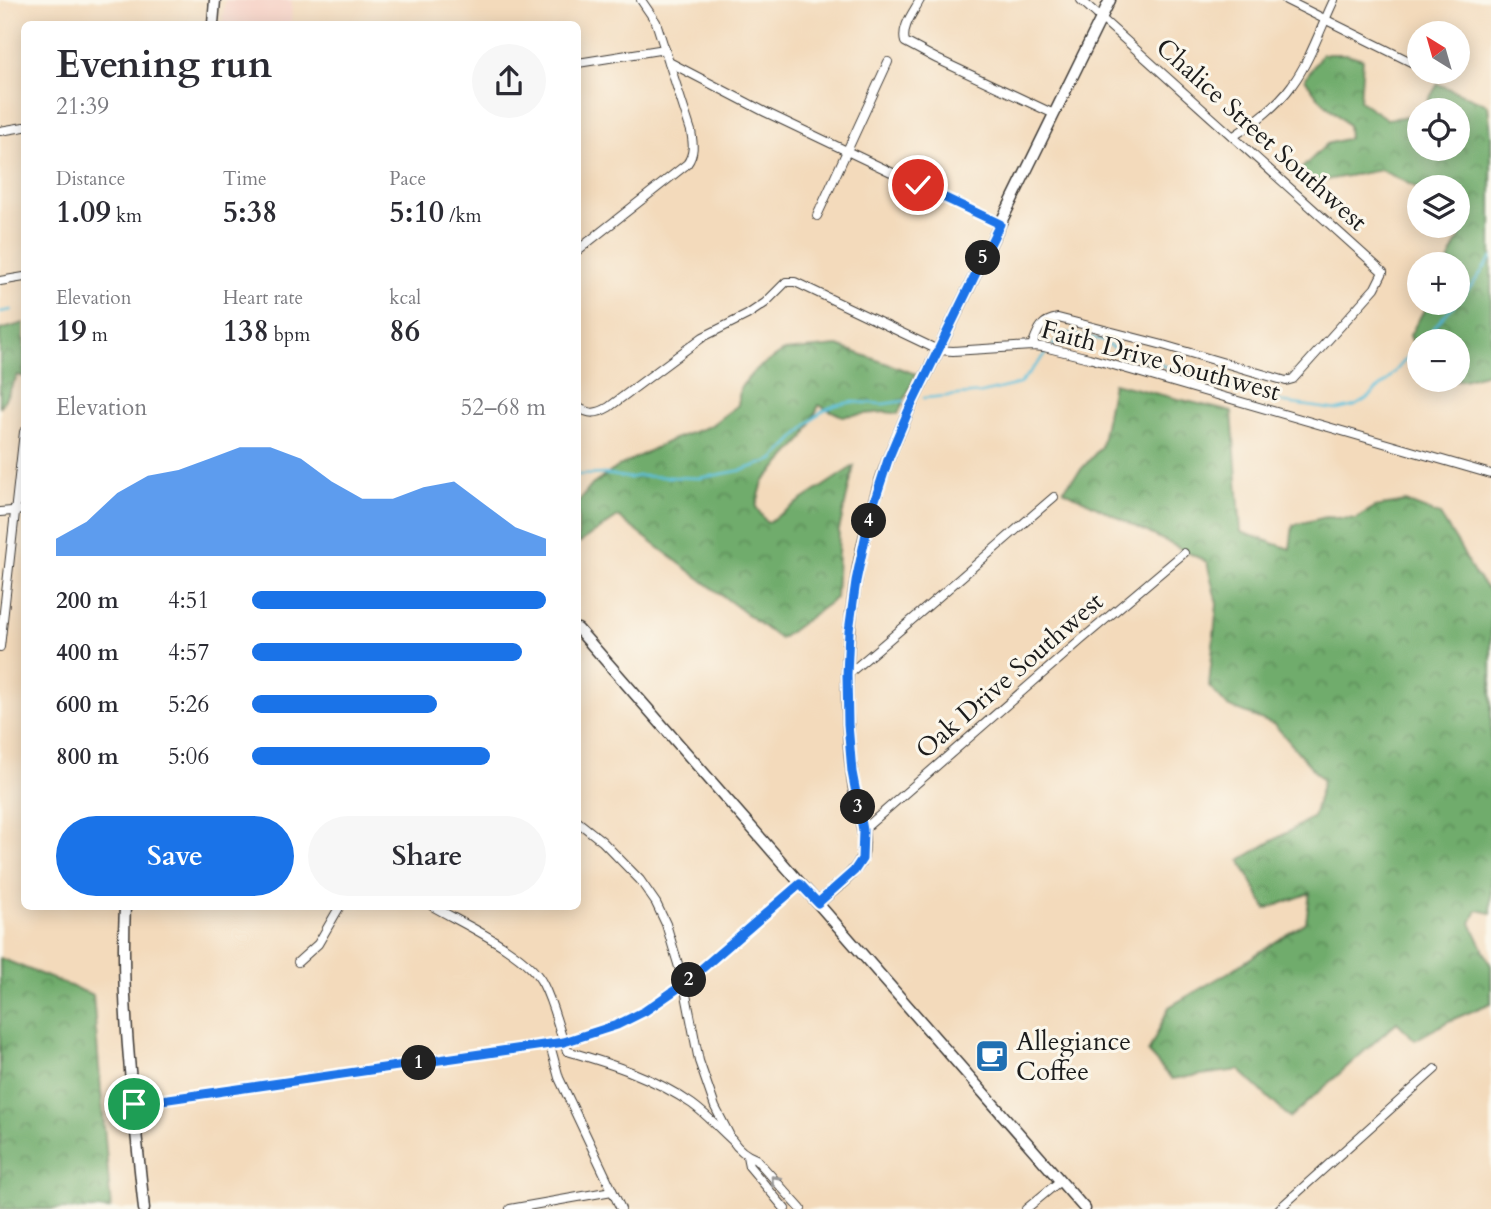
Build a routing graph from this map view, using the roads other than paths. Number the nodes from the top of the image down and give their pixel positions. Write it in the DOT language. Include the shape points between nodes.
graph roads {
  1 [pos="215,0"];
  2 [pos="641,0"];
  3 [pos="919,0"];
  4 [pos="1081,0"];
  5 [pos="1110,0"];
  6 [pos="1286,0"];
  7 [pos="1334,0"];
  8 [pos="1101,18"];
  9 [pos="1325,19"];
  10 [pos="213,21"];
  11 [pos="665,49"];
  12 [pos="1407,60"];
  13 [pos="669,62"];
  14 [pos="888,62"];
  15 [pos="581,63"];
  16 [pos="1054,114"];
  17 [pos="21,128"];
  18 [pos="0,131"];
  19 [pos="1234,136"];
  20 [pos="847,150"];
  21 [pos="817,216"];
  22 [pos="1000,224"];
  23 [pos="581,248"];
  24 [pos="21,278"];
  25 [pos="0,281"];
  26 [pos="1032,346"];
  27 [pos="938,350"];
  28 [pos="581,409"];
  29 [pos="1491,474"];
  30 [pos="21,490"];
  31 [pos="1054,496"];
  32 [pos="20,510"];
  33 [pos="0,512"];
  34 [pos="1184,553"];
  35 [pos="581,632"];
  36 [pos="0,647"];
  37 [pos="847,675"];
  38 [pos="581,824"];
  39 [pos="863,830"];
  40 [pos="800,884"];
  41 [pos="818,903"];
  42 [pos="125,910"];
  43 [pos="338,910"];
  44 [pos="439,910"];
  45 [pos="298,962"];
  46 [pos="684,984"];
  47 [pos="564,1042"];
  48 [pos="550,1045"];
  49 [pos="1436,1069"];
  50 [pos="134,1104"];
  51 [pos="732,1140"];
  52 [pos="747,1156"];
  53 [pos="1060,1181"];
  54 [pos="612,1191"];
  55 [pos="145,1209"];
  56 [pos="510,1209"];
  57 [pos="621,1209"];
  58 [pos="785,1209"];
  59 [pos="801,1209"];
  60 [pos="1026,1209"];
  61 [pos="1085,1209"];
  62 [pos="1279,1209"];
  1 -- 10 [label="street"];
  2 -- 11 [label="street" via="656,22"];
  3 -- 16 [label="street" via="905,28 905,42"];
  4 -- 8 [label="street, Chalice Street Southwest"];
  5 -- 8 [label="street"];
  6 -- 9 [label="street"];
  7 -- 9 [label="street"];
  8 -- 16 [label="street"];
  8 -- 19 [label="street, Chalice Street Southwest"];
  9 -- 12 [label="street"];
  9 -- 19 [label="street" via="1291,87"];
  11 -- 13 [label="street"];
  11 -- 15 [label="street"];
  13 -- 20 [label="street"];
  13 -- 23 [label="street" via="691,131 691,158"];
  14 -- 20 [label="street"];
  16 -- 22 [label="street"];
  17 -- 18 [label="street"];
  19 -- 26 [label="street, Chalice Street Southwest" via="1383,272 1375,288 1293,379 1286,381 1058,318 1042,324"];
  20 -- 21 [label="street"];
  20 -- 22 [label="street"];
  22 -- 27 [label="street"];
  24 -- 25 [label="street"];
  26 -- 27 [label="street, Faith Drive Southwest"];
  26 -- 29 [label="street, Faith Drive Southwest"];
  27 -- 28 [label="street, Faith Drive Southwest" via="807,287 786,282 765,303 703,337 609,407 599,413"];
  27 -- 37 [label="street" via="889,457 870,515 856,581"];
  30 -- 32 [label="street"];
  31 -- 37 [label="street"];
  32 -- 33 [label="street"];
  32 -- 36 [label="street"];
  34 -- 39 [label="street, Oak Drive Southwest"];
  35 -- 40 [label="street"];
  37 -- 39 [label="street" via="852,772"];
  38 -- 46 [label="street" via="608,847 656,903"];
  39 -- 41 [label="street" via="862,859"];
  40 -- 41 [label="street"];
  40 -- 46 [label="street"];
  41 -- 53 [label="street"];
  42 -- 50 [label="street" via="124,970"];
  43 -- 45 [label="street" via="318,944"];
  44 -- 47 [label="street" via="528,964 544,984"];
  46 -- 47 [label="street" via="632,1019"];
  46 -- 51 [label="street" via="699,1061"];
  47 -- 48 [label="street"];
  47 -- 51 [label="street" via="567,1051 618,1065 665,1087 694,1105"];
  48 -- 50 [label="street"];
  48 -- 54 [label="street" via="559,1078"];
  49 -- 62 [label="street"];
  50 -- 55 [label="street"];
  51 -- 52 [label="street"];
  52 -- 58 [label="street" via="749,1167"];
  59 -- 52 [label="street, one-way" via="756,1159"];
  53 -- 60 [label="street"];
  53 -- 61 [label="street"];
  54 -- 56 [label="street"];
  54 -- 57 [label="street"];
}
